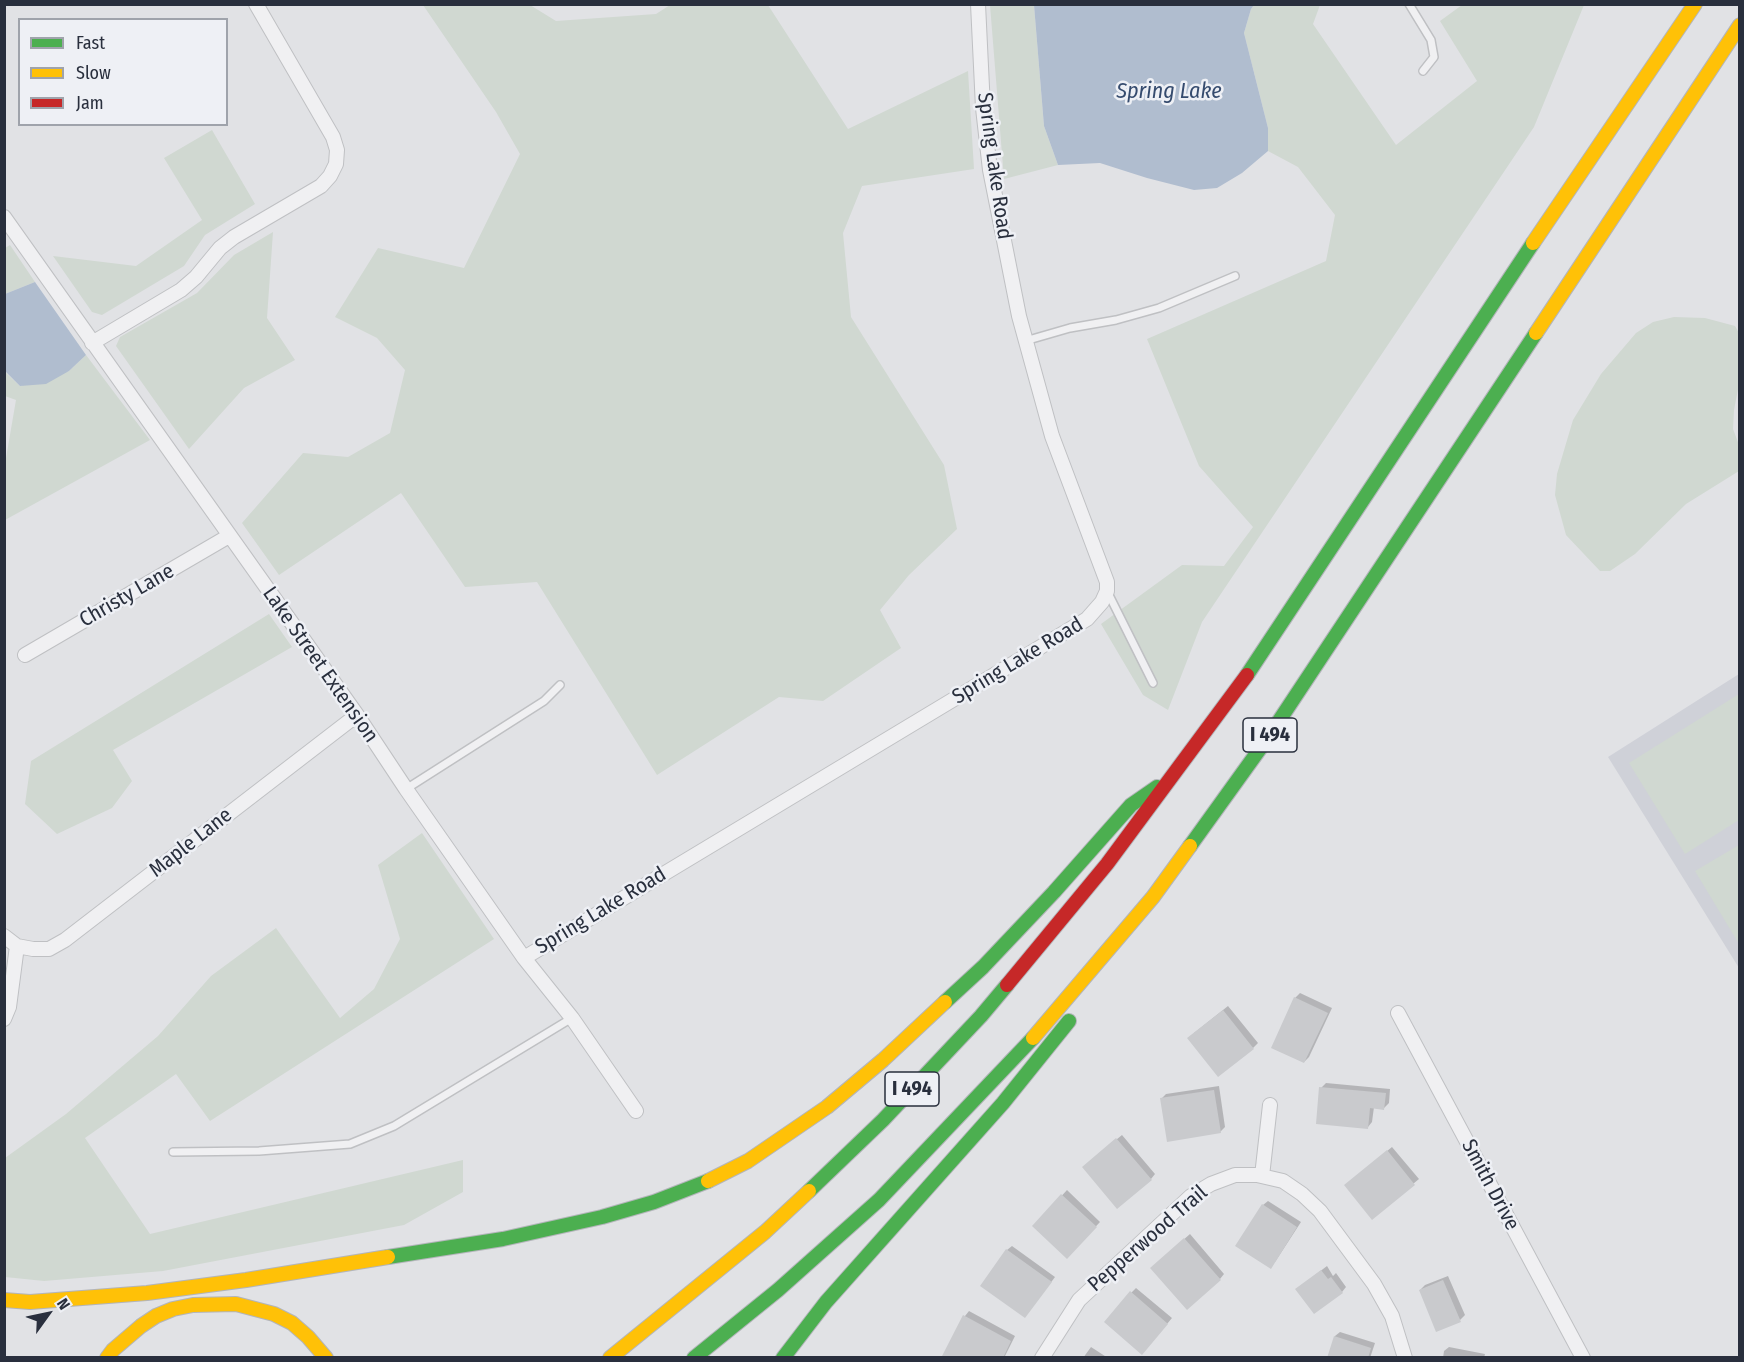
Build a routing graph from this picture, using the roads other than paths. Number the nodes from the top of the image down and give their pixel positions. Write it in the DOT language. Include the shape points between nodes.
graph roads {
  1 [pos="256,4"];
  2 [pos="978,4"];
  3 [pos="1410,4"];
  4 [pos="1695,4"];
  5 [pos="1740,25"];
  6 [pos="1423,71"];
  7 [pos="4,217"];
  8 [pos="1235,276"];
  9 [pos="1025,341"];
  10 [pos="92,343"];
  11 [pos="229,536"];
  12 [pos="1107,591"];
  13 [pos="25,655"];
  14 [pos="1153,683"];
  15 [pos="560,685"];
  16 [pos="357,715"];
  17 [pos="1171,778"];
  18 [pos="406,789"];
  19 [pos="1147,904"];
  20 [pos="4,936"];
  21 [pos="17,946"];
  22 [pos="524,958"];
  23 [pos="1089,994"];
  24 [pos="1075,1012"];
  25 [pos="1398,1013"];
  26 [pos="572,1018"];
  27 [pos="4,1019"];
  28 [pos="1270,1105"];
  29 [pos="636,1111"];
  30 [pos="173,1152"];
  31 [pos="1262,1176"];
  32 [pos="4,1300"];
  33 [pos="108,1358"];
  34 [pos="326,1358"];
  35 [pos="610,1358"];
  36 [pos="694,1358"];
  37 [pos="783,1358"];
  38 [pos="1042,1358"];
  39 [pos="1405,1358"];
  40 [pos="1583,1358"];
  1 -- 10 [label="street" via="333,137 336,164 321,186 220,248 181,290"];
  2 -- 9 [label="street, Spring Lake Road" via="990,170"];
  3 -- 6 [label="lane" via="1431,40 1434,57"];
  4 -- 17 [label="highway, I 494" via="1249,673"];
  5 -- 19 [label="highway, I 494" via="1267,739"];
  7 -- 10 [label="street, Lake Street Extension"];
  8 -- 9 [label="lane" via="1159,308"];
  9 -- 12 [label="street, Spring Lake Road" via="1052,436 1091,536"];
  10 -- 11 [label="street, Lake Street Extension"];
  11 -- 13 [label="street, Christy Lane"];
  11 -- 16 [label="street, Lake Street Extension"];
  12 -- 14 [label="lane"];
  12 -- 22 [label="street, Spring Lake Road" via="1087,620"];
  15 -- 18 [label="lane" via="544,701"];
  16 -- 18 [label="street, Lake Street Extension"];
  16 -- 21 [label="street, Maple Lane" via="65,940 49,949"];
  17 -- 32 [label="highway" via="1131,805 983,967 883,1060 788,1135 703,1184 602,1217 503,1239 147,1293 30,1302"];
  17 -- 35 [label="highway, I 494" via="1032,956 883,1120 765,1232"];
  18 -- 22 [label="street, Lake Street Extension"];
  19 -- 23 [label="highway"];
  19 -- 36 [label="highway, I 494" via="1053,1017 912,1167 778,1290"];
  20 -- 21 [label="street"];
  21 -- 27 [label="street"];
  22 -- 26 [label="street, Lake Street Extension"];
  24 -- 37 [label="highway" via="1003,1103 826,1302"];
  25 -- 40 [label="street, Smith Drive"];
  26 -- 29 [label="street, Lake Street Extension"];
  26 -- 30 [label="lane" via="394,1126 350,1144"];
  28 -- 31 [label="street"];
  31 -- 38 [label="street, Pepperwood Trail" via="1235,1175 1191,1197 1079,1300"];
  31 -- 39 [label="street, Pepperwood Trail" via="1282,1181 1320,1211 1374,1284 1392,1317"];
  33 -- 34 [label="highway" via="126,1338 156,1316 193,1305 226,1304 253,1306 292,1323"];
}
